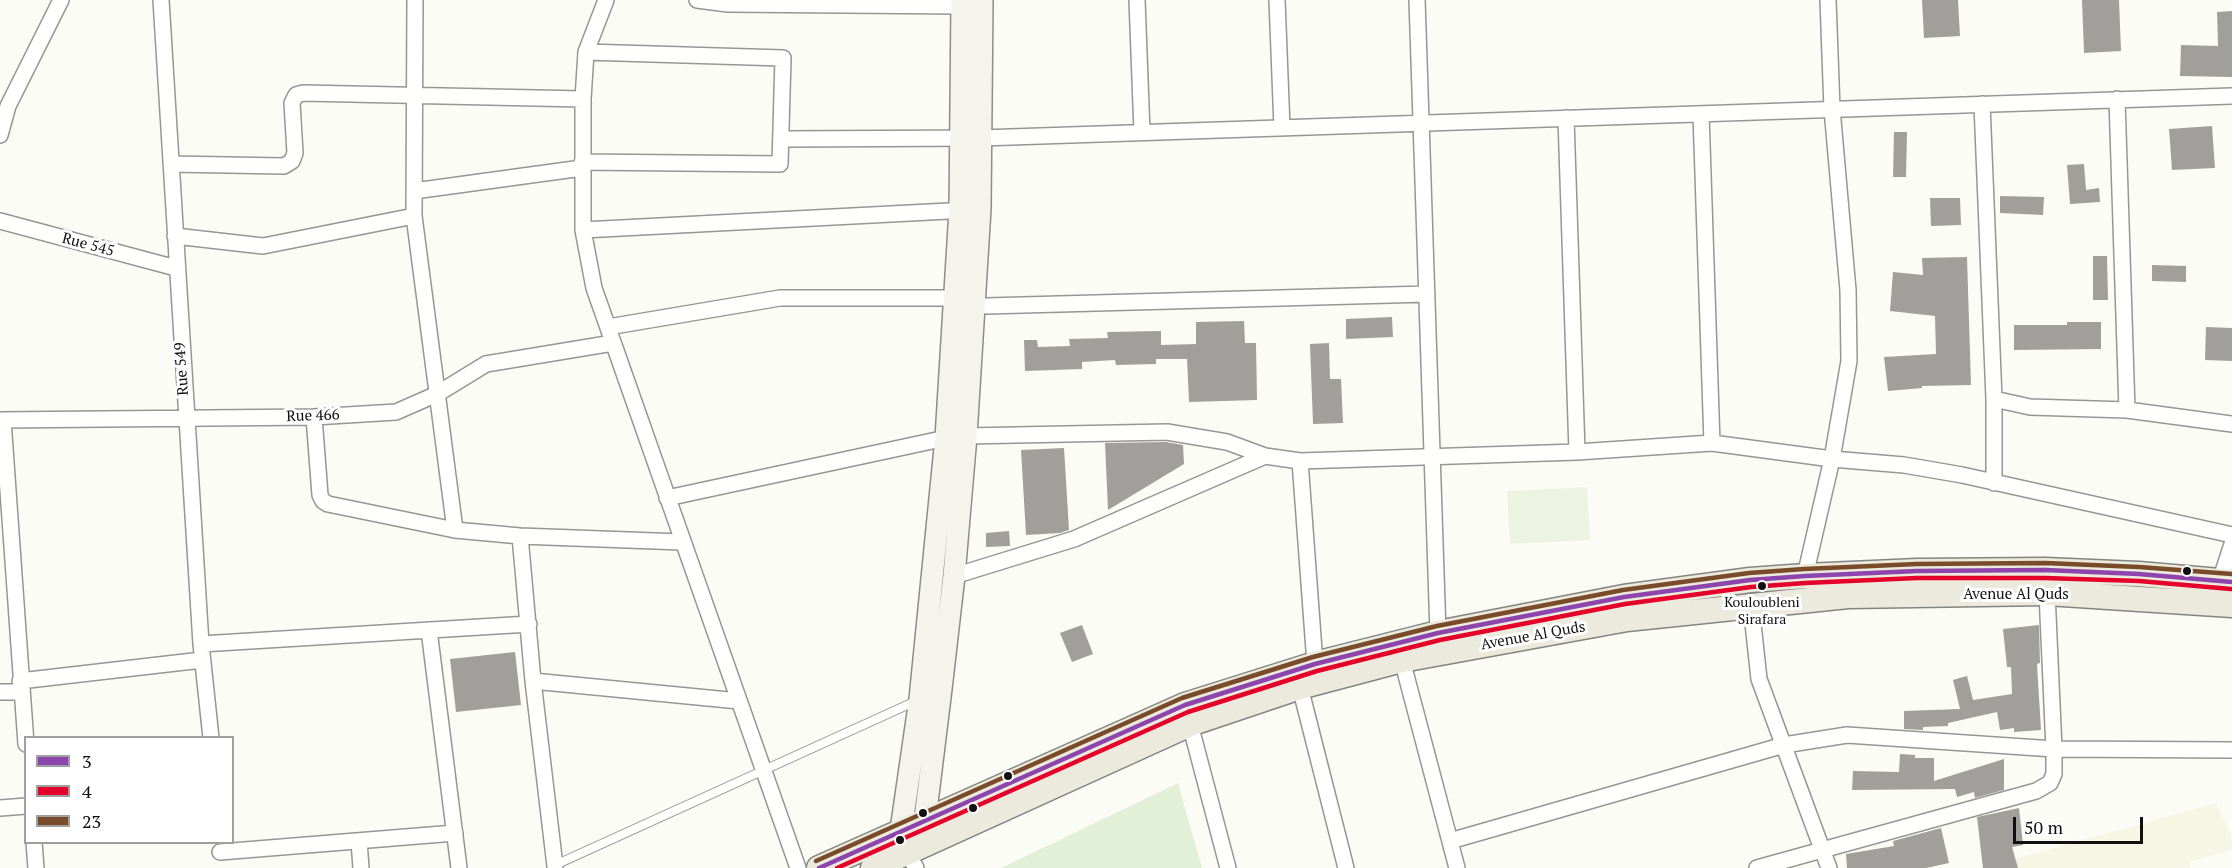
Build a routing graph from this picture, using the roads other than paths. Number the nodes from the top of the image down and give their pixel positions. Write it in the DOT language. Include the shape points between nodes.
graph roads {
  1 [pos="61,0"];
  2 [pos="161,0"];
  3 [pos="415,0"];
  4 [pos="606,0"];
  5 [pos="697,0"];
  6 [pos="982,0"];
  7 [pos="1137,0"];
  8 [pos="1277,0"];
  9 [pos="1417,0"];
  10 [pos="1828,0"];
  11 [pos="962,3"];
  12 [pos="586,52"];
  13 [pos="414,95"];
  14 [pos="2232,96"];
  15 [pos="583,99"];
  16 [pos="2117,99"];
  17 [pos="1982,104"];
  18 [pos="1832,109"];
  19 [pos="1701,114"];
  20 [pos="1566,118"];
  21 [pos="1421,123"];
  22 [pos="1282,128"];
  23 [pos="1142,132"];
  24 [pos="0,135"];
  25 [pos="971,138"];
  26 [pos="781,139"];
  27 [pos="171,164"];
  28 [pos="582,165"];
  29 [pos="414,191"];
  30 [pos="970,210"];
  31 [pos="414,216"];
  32 [pos="0,221"];
  33 [pos="583,230"];
  34 [pos="175,236"];
  35 [pos="176,268"];
  36 [pos="1427,294"];
  37 [pos="972,301"];
  38 [pos="608,327"];
  39 [pos="613,343"];
  40 [pos="437,394"];
  41 [pos="1994,399"];
  42 [pos="2127,410"];
  43 [pos="314,417"];
  44 [pos="186,419"];
  45 [pos="2,420"];
  46 [pos="2232,424"];
  47 [pos="956,437"];
  48 [pos="1712,443"];
  49 [pos="1577,452"];
  50 [pos="1265,456"];
  51 [pos="1432,456"];
  52 [pos="1832,459"];
  53 [pos="1300,461"];
  54 [pos="1994,483"];
  55 [pos="667,498"];
  56 [pos="455,530"];
  57 [pos="2232,535"];
  58 [pos="520,536"];
  59 [pos="682,542"];
  60 [pos="2232,544"];
  61 [pos="954,576"];
  62 [pos="1805,576"];
  63 [pos="2047,593"];
  64 [pos="2225,593"];
  65 [pos="1751,605"];
  66 [pos="529,624"];
  67 [pos="429,630"];
  68 [pos="1438,633"];
  69 [pos="202,652"];
  70 [pos="1402,660"];
  71 [pos="1315,664"];
  72 [pos="534,681"];
  73 [pos="21,687"];
  74 [pos="1300,687"];
  75 [pos="941,689"];
  76 [pos="0,692"];
  77 [pos="920,699"];
  78 [pos="739,701"];
  79 [pos="1190,724"];
  80 [pos="25,736"];
  81 [pos="211,736"];
  82 [pos="1784,745"];
  83 [pos="2054,749"];
  84 [pos="2232,750"];
  85 [pos="764,770"];
  86 [pos="24,806"];
  87 [pos="0,808"];
  88 [pos="925,819"];
  89 [pos="455,833"];
  90 [pos="359,841"];
  91 [pos="1449,842"];
  92 [pos="34,844"];
  93 [pos="1823,850"];
  94 [pos="911,852"];
  95 [pos="220,854"];
  96 [pos="552,867"];
  97 [pos="35,868"];
  98 [pos="361,868"];
  99 [pos="459,868"];
  100 [pos="798,868"];
  101 [pos="819,868"];
  102 [pos="873,868"];
  103 [pos="1228,868"];
  104 [pos="1346,868"];
  105 [pos="1456,868"];
  106 [pos="1757,868"];
  107 [pos="1829,868"];
  1 -- 24 [label="street" via="8,106"];
  2 -- 27 [label="street, Rue 549"];
  3 -- 13 [label="street"];
  4 -- 12 [label="street"];
  5 -- 11 [label="street" via="728,4"];
  6 -- 25 [label="main road"];
  7 -- 23 [label="street"];
  8 -- 22 [label="street"];
  9 -- 21 [label="street"];
  10 -- 18 [label="street"];
  11 -- 25 [label="main road"];
  12 -- 15 [label="street"];
  12 -- 26 [label="street" via="783,58"];
  13 -- 15 [label="street"];
  13 -- 27 [label="street" via="296,95 292,103 295,153 284,166"];
  13 -- 29 [label="street"];
  14 -- 16 [label="street"];
  15 -- 28 [label="street"];
  16 -- 17 [label="street"];
  16 -- 42 [label="street"];
  17 -- 18 [label="street"];
  17 -- 41 [label="street"];
  18 -- 19 [label="street"];
  18 -- 52 [label="street" via="1848,290 1849,361"];
  19 -- 20 [label="street"];
  19 -- 48 [label="street"];
  20 -- 21 [label="street"];
  20 -- 49 [label="street"];
  21 -- 22 [label="street"];
  21 -- 36 [label="street"];
  22 -- 23 [label="street"];
  23 -- 25 [label="street"];
  25 -- 26 [label="street"];
  25 -- 30 [label="main road"];
  26 -- 28 [label="street" via="780,164"];
  27 -- 34 [label="street, Rue 549"];
  28 -- 29 [label="street"];
  28 -- 33 [label="street"];
  29 -- 31 [label="street"];
  30 -- 33 [label="street"];
  30 -- 37 [label="main road"];
  31 -- 34 [label="street" via="263,246"];
  31 -- 40 [label="street"];
  32 -- 35 [label="street, Rue 545"];
  33 -- 38 [label="street" via="594,288"];
  34 -- 35 [label="street, Rue 549"];
  35 -- 44 [label="street, Rue 549"];
  36 -- 37 [label="street"];
  36 -- 51 [label="street"];
  37 -- 38 [label="street" via="780,298"];
  37 -- 47 [label="main road"];
  38 -- 39 [label="street"];
  39 -- 40 [label="street, Rue 466" via="486,364"];
  39 -- 55 [label="street"];
  40 -- 43 [label="street, Rue 466" via="396,412"];
  40 -- 56 [label="street"];
  41 -- 42 [label="street" via="2030,407"];
  41 -- 54 [label="street"];
  42 -- 46 [label="street"];
  43 -- 44 [label="street, Rue 466"];
  43 -- 56 [label="street" via="323,501"];
  44 -- 45 [label="street, Rue 466"];
  44 -- 69 [label="street, Rue 549"];
  45 -- 73 [label="street"];
  47 -- 50 [label="street" via="1167,432 1227,442"];
  47 -- 55 [label="street"];
  47 -- 61 [label="main road"];
  47 -- 77 [label="main road"];
  48 -- 49 [label="street"];
  48 -- 52 [label="street"];
  49 -- 51 [label="street"];
  50 -- 53 [label="street"];
  50 -- 61 [label="street" via="1074,539"];
  51 -- 53 [label="street"];
  51 -- 68 [label="street"];
  52 -- 54 [label="street" via="1904,465"];
  52 -- 62 [label="street"];
  53 -- 71 [label="street"];
  54 -- 57 [label="street"];
  55 -- 59 [label="street"];
  56 -- 58 [label="street"];
  58 -- 59 [label="street"];
  58 -- 66 [label="street"];
  59 -- 78 [label="street"];
  60 -- 64 [label="street"];
  61 -- 75 [label="main road"];
  62 -- 64 [label="main road, Avenue Al Quds" via="1917,570 2045,570 2139,574"];
  62 -- 68 [label="main road, Avenue Al Quds" via="1624,597"];
  63 -- 64 [label="main road, Avenue Al Quds"];
  63 -- 65 [label="main road, Avenue Al Quds" via="1848,596"];
  63 -- 83 [label="street"];
  65 -- 70 [label="main road, Avenue Al Quds" via="1627,619"];
  65 -- 82 [label="street" via="1759,679"];
  66 -- 67 [label="street"];
  66 -- 72 [label="street"];
  67 -- 69 [label="street"];
  67 -- 89 [label="street"];
  68 -- 71 [label="main road, Avenue Al Quds"];
  69 -- 73 [label="street"];
  69 -- 81 [label="street, Rue 549"];
  70 -- 74 [label="main road, Avenue Al Quds"];
  70 -- 91 [label="street"];
  71 -- 88 [label="main road, Avenue Al Quds" via="1185,705"];
  72 -- 78 [label="street"];
  72 -- 96 [label="street"];
  73 -- 76 [label="street"];
  73 -- 80 [label="street"];
  74 -- 79 [label="main road, Avenue Al Quds"];
  74 -- 104 [label="street"];
  75 -- 77 [label="lane"];
  75 -- 88 [label="main road"];
  77 -- 85 [label="lane"];
  77 -- 94 [label="main road"];
  78 -- 85 [label="street"];
  79 -- 94 [label="main road, Avenue Al Quds"];
  79 -- 103 [label="street"];
  82 -- 83 [label="street" via="1847,735"];
  82 -- 91 [label="street"];
  82 -- 93 [label="street"];
  83 -- 84 [label="street"];
  83 -- 93 [label="street" via="2054,774 2050,783 2036,791"];
  85 -- 96 [label="lane"];
  85 -- 100 [label="street"];
  86 -- 87 [label="street"];
  88 -- 94 [label="main road, Avenue Al Quds"];
  89 -- 90 [label="street"];
  89 -- 99 [label="street"];
  90 -- 95 [label="street"];
  90 -- 98 [label="street"];
  91 -- 105 [label="street"];
  92 -- 97 [label="street"];
  93 -- 106 [label="street"];
  93 -- 107 [label="street"];
  94 -- 101 [label="main road, Avenue Al Quds"];
  94 -- 102 [label="main road, Avenue Al Quds"];
}
